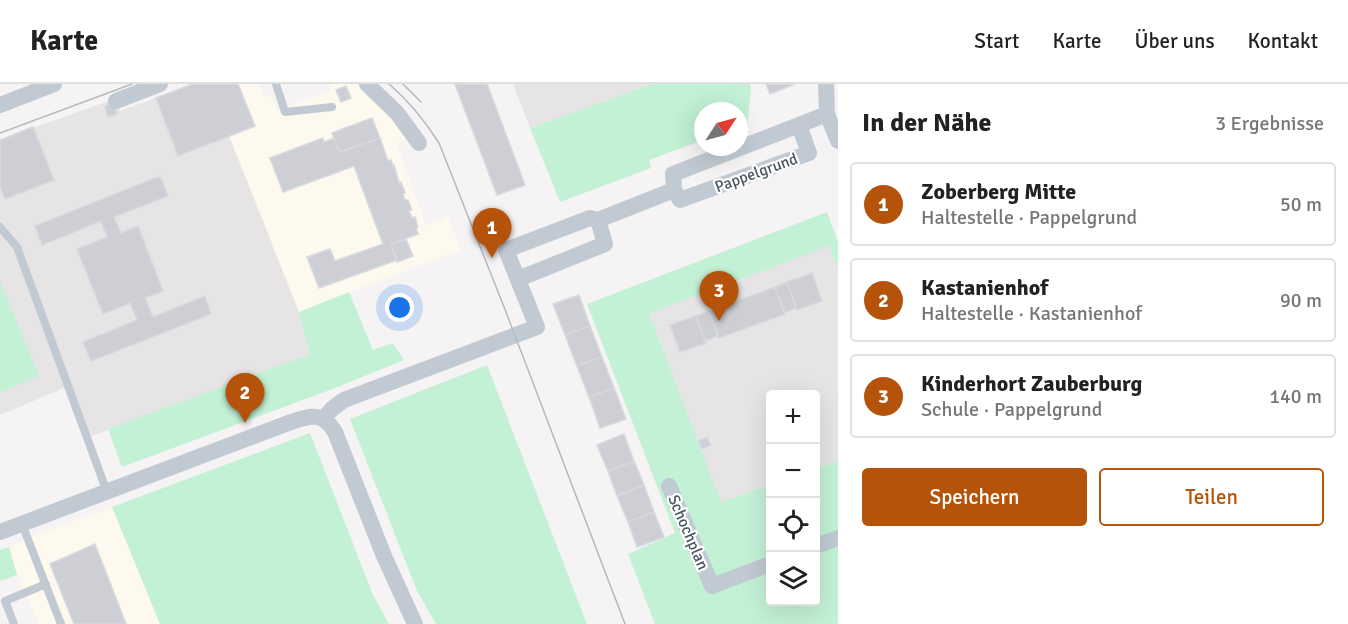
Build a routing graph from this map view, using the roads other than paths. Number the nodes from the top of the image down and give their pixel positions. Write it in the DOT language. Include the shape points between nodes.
graph roads {
  1 [pos="54,84"];
  2 [pos="160,84"];
  3 [pos="276,84"];
  4 [pos="367,84"];
  5 [pos="826,84"];
  6 [pos="116,100"];
  7 [pos="0,105"];
  8 [pos="332,107"];
  9 [pos="827,114"];
  10 [pos="799,125"];
  11 [pos="838,141"];
  12 [pos="419,143"];
  13 [pos="674,190"];
  14 [pos="598,220"];
  15 [pos="0,226"];
  16 [pos="518,279"];
  17 [pos="323,419"];
  18 [pos="669,486"];
  19 [pos="107,492"];
  20 [pos="22,524"];
  21 [pos="0,532"];
  22 [pos="838,538"];
  23 [pos="820,545"];
  24 [pos="766,566"];
  25 [pos="46,584"];
  26 [pos="14,624"];
  27 [pos="61,624"];
  28 [pos="415,624"];
  1 -- 7 [label="street"];
  2 -- 6 [label="street"];
  3 -- 8 [label="lane" via="285,112"];
  4 -- 12 [label="street" via="397,113"];
  5 -- 9 [label="street"];
  9 -- 10 [label="street"];
  9 -- 11 [label="street"];
  10 -- 13 [label="street, Pappelgrund" via="673,174"];
  10 -- 13 [label="street, Pappelgrund" via="809,153 680,200"];
  13 -- 14 [label="street"];
  14 -- 16 [label="street" via="605,244"];
  14 -- 16 [label="street" via="590,218 506,250"];
  15 -- 19 [label="lane" via="17,247"];
  16 -- 17 [label="street" via="537,327 344,400"];
  17 -- 19 [label="street" via="307,416"];
  17 -- 28 [label="street" via="335,432"];
  18 -- 24 [label="street, Schochplan" via="712,586"];
  19 -- 20 [label="street"];
  20 -- 21 [label="street"];
  20 -- 25 [label="lane"];
  22 -- 23 [label="street"];
  25 -- 26 [label="lane" via="5,601"];
  25 -- 27 [label="lane"];
}
